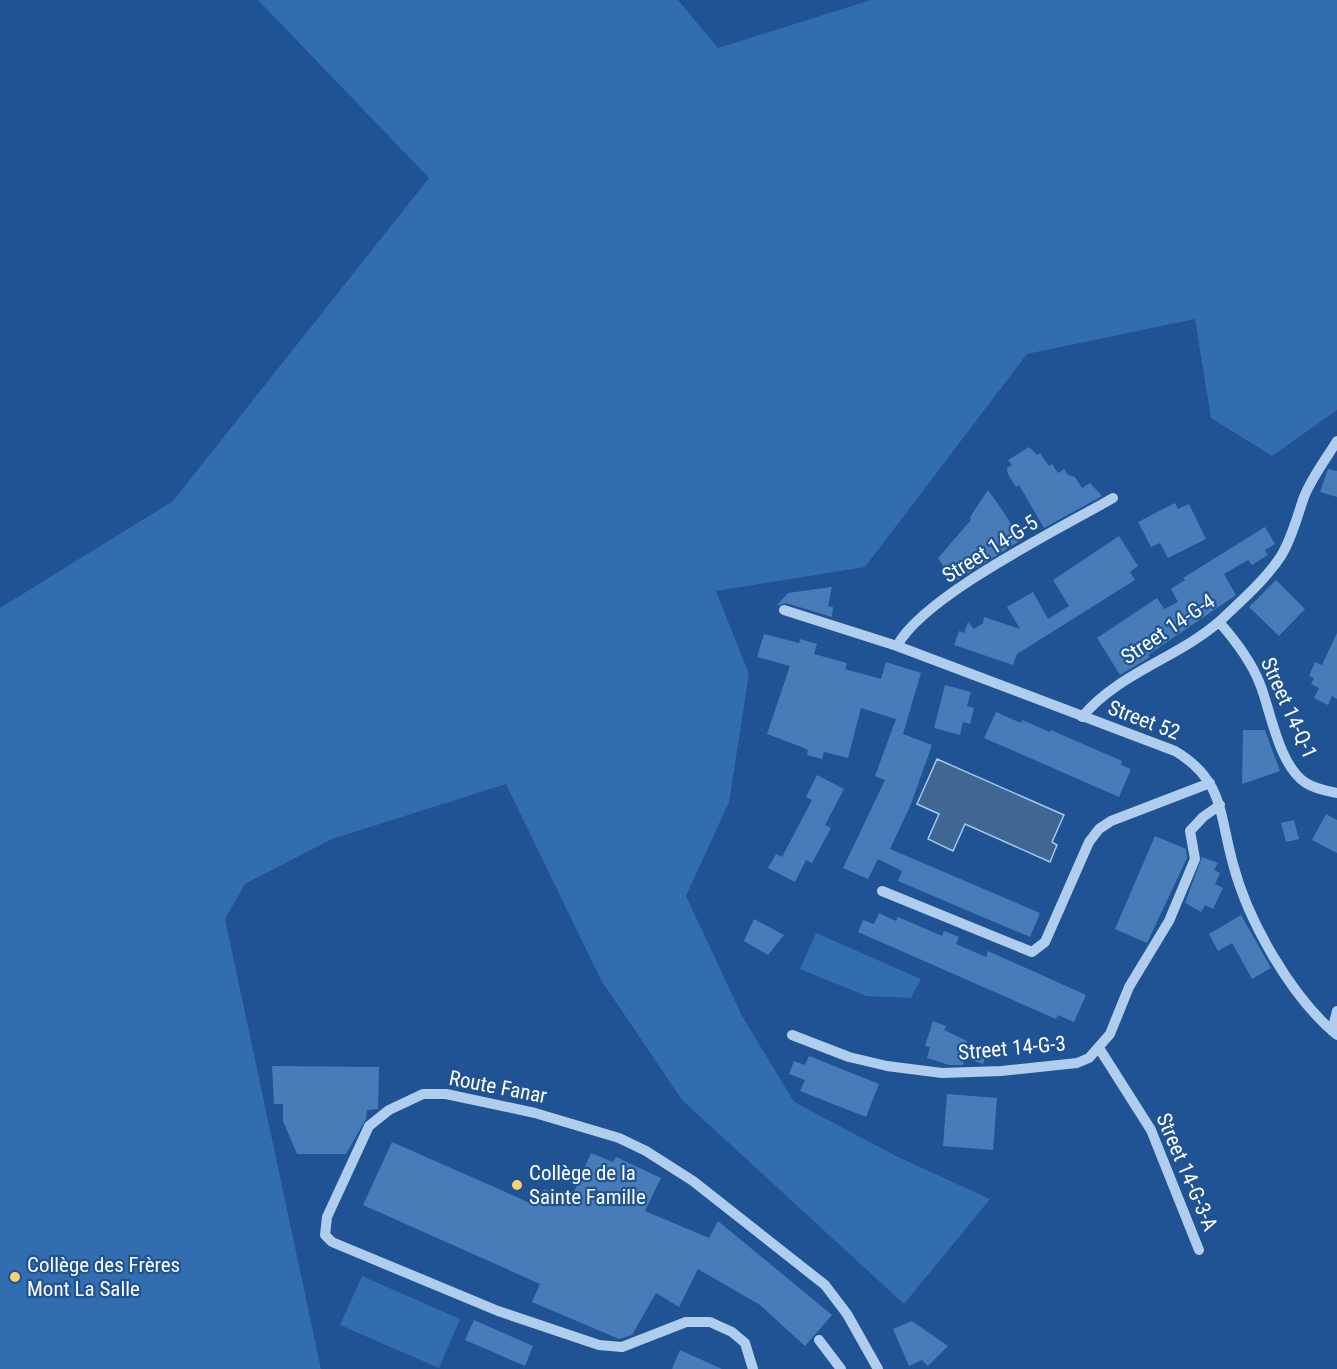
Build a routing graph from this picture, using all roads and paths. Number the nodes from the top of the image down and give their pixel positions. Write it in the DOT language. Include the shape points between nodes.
graph roads {
  1 [pos="1337,441"];
  2 [pos="1113,498"];
  3 [pos="784,610"];
  4 [pos="1219,622"];
  5 [pos="897,646"];
  6 [pos="1082,717"];
  7 [pos="1210,783"];
  8 [pos="1337,793"];
  9 [pos="1220,805"];
  10 [pos="882,891"];
  11 [pos="1337,1011"];
  12 [pos="1334,1033"];
  13 [pos="792,1035"];
  14 [pos="1099,1048"];
  15 [pos="1199,1250"];
  16 [pos="819,1340"];
  17 [pos="753,1369"];
  18 [pos="841,1369"];
  19 [pos="878,1369"];
  1 -- 4 [label="street, Street 14-G-4" via="1305,494 1280,557"];
  2 -- 5 [label="street, Street 14-G-5" via="997,564 933,607 910,626"];
  3 -- 5 [label="street, Street 52"];
  4 -- 6 [label="street, Street 14-G-4" via="1118,686"];
  4 -- 8 [label="street, Street 14-Q-1" via="1259,681 1281,747 1296,773 1306,783"];
  5 -- 6 [label="street, Street 52"];
  6 -- 7 [label="street, Street 52" via="1174,751 1191,760"];
  7 -- 9 [label="street, Street 52"];
  7 -- 10 [label="street" via="1098,828 1045,942 1032,951"];
  9 -- 12 [label="street, Street 52" via="1233,864 1252,915 1305,1001"];
  9 -- 14 [label="street, Street 14-G-3" via="1190,831 1195,859 1169,921 1129,987 1118,1019"];
  11 -- 12 [label="street"];
  13 -- 14 [label="street, Street 14-G-3" via="849,1057 942,1073 1077,1063"];
  14 -- 15 [label="street, Street 14-G-3-A" via="1151,1130"];
  16 -- 18 [label="street"];
  17 -- 19 [label="street, Route Fanar" via="745,1343 710,1322 686,1322 622,1347 598,1345 498,1311 332,1242 325,1235 327,1217 369,1125 389,1110 423,1094 446,1094 580,1124 619,1138 693,1181 825,1285 847,1314"];
}
